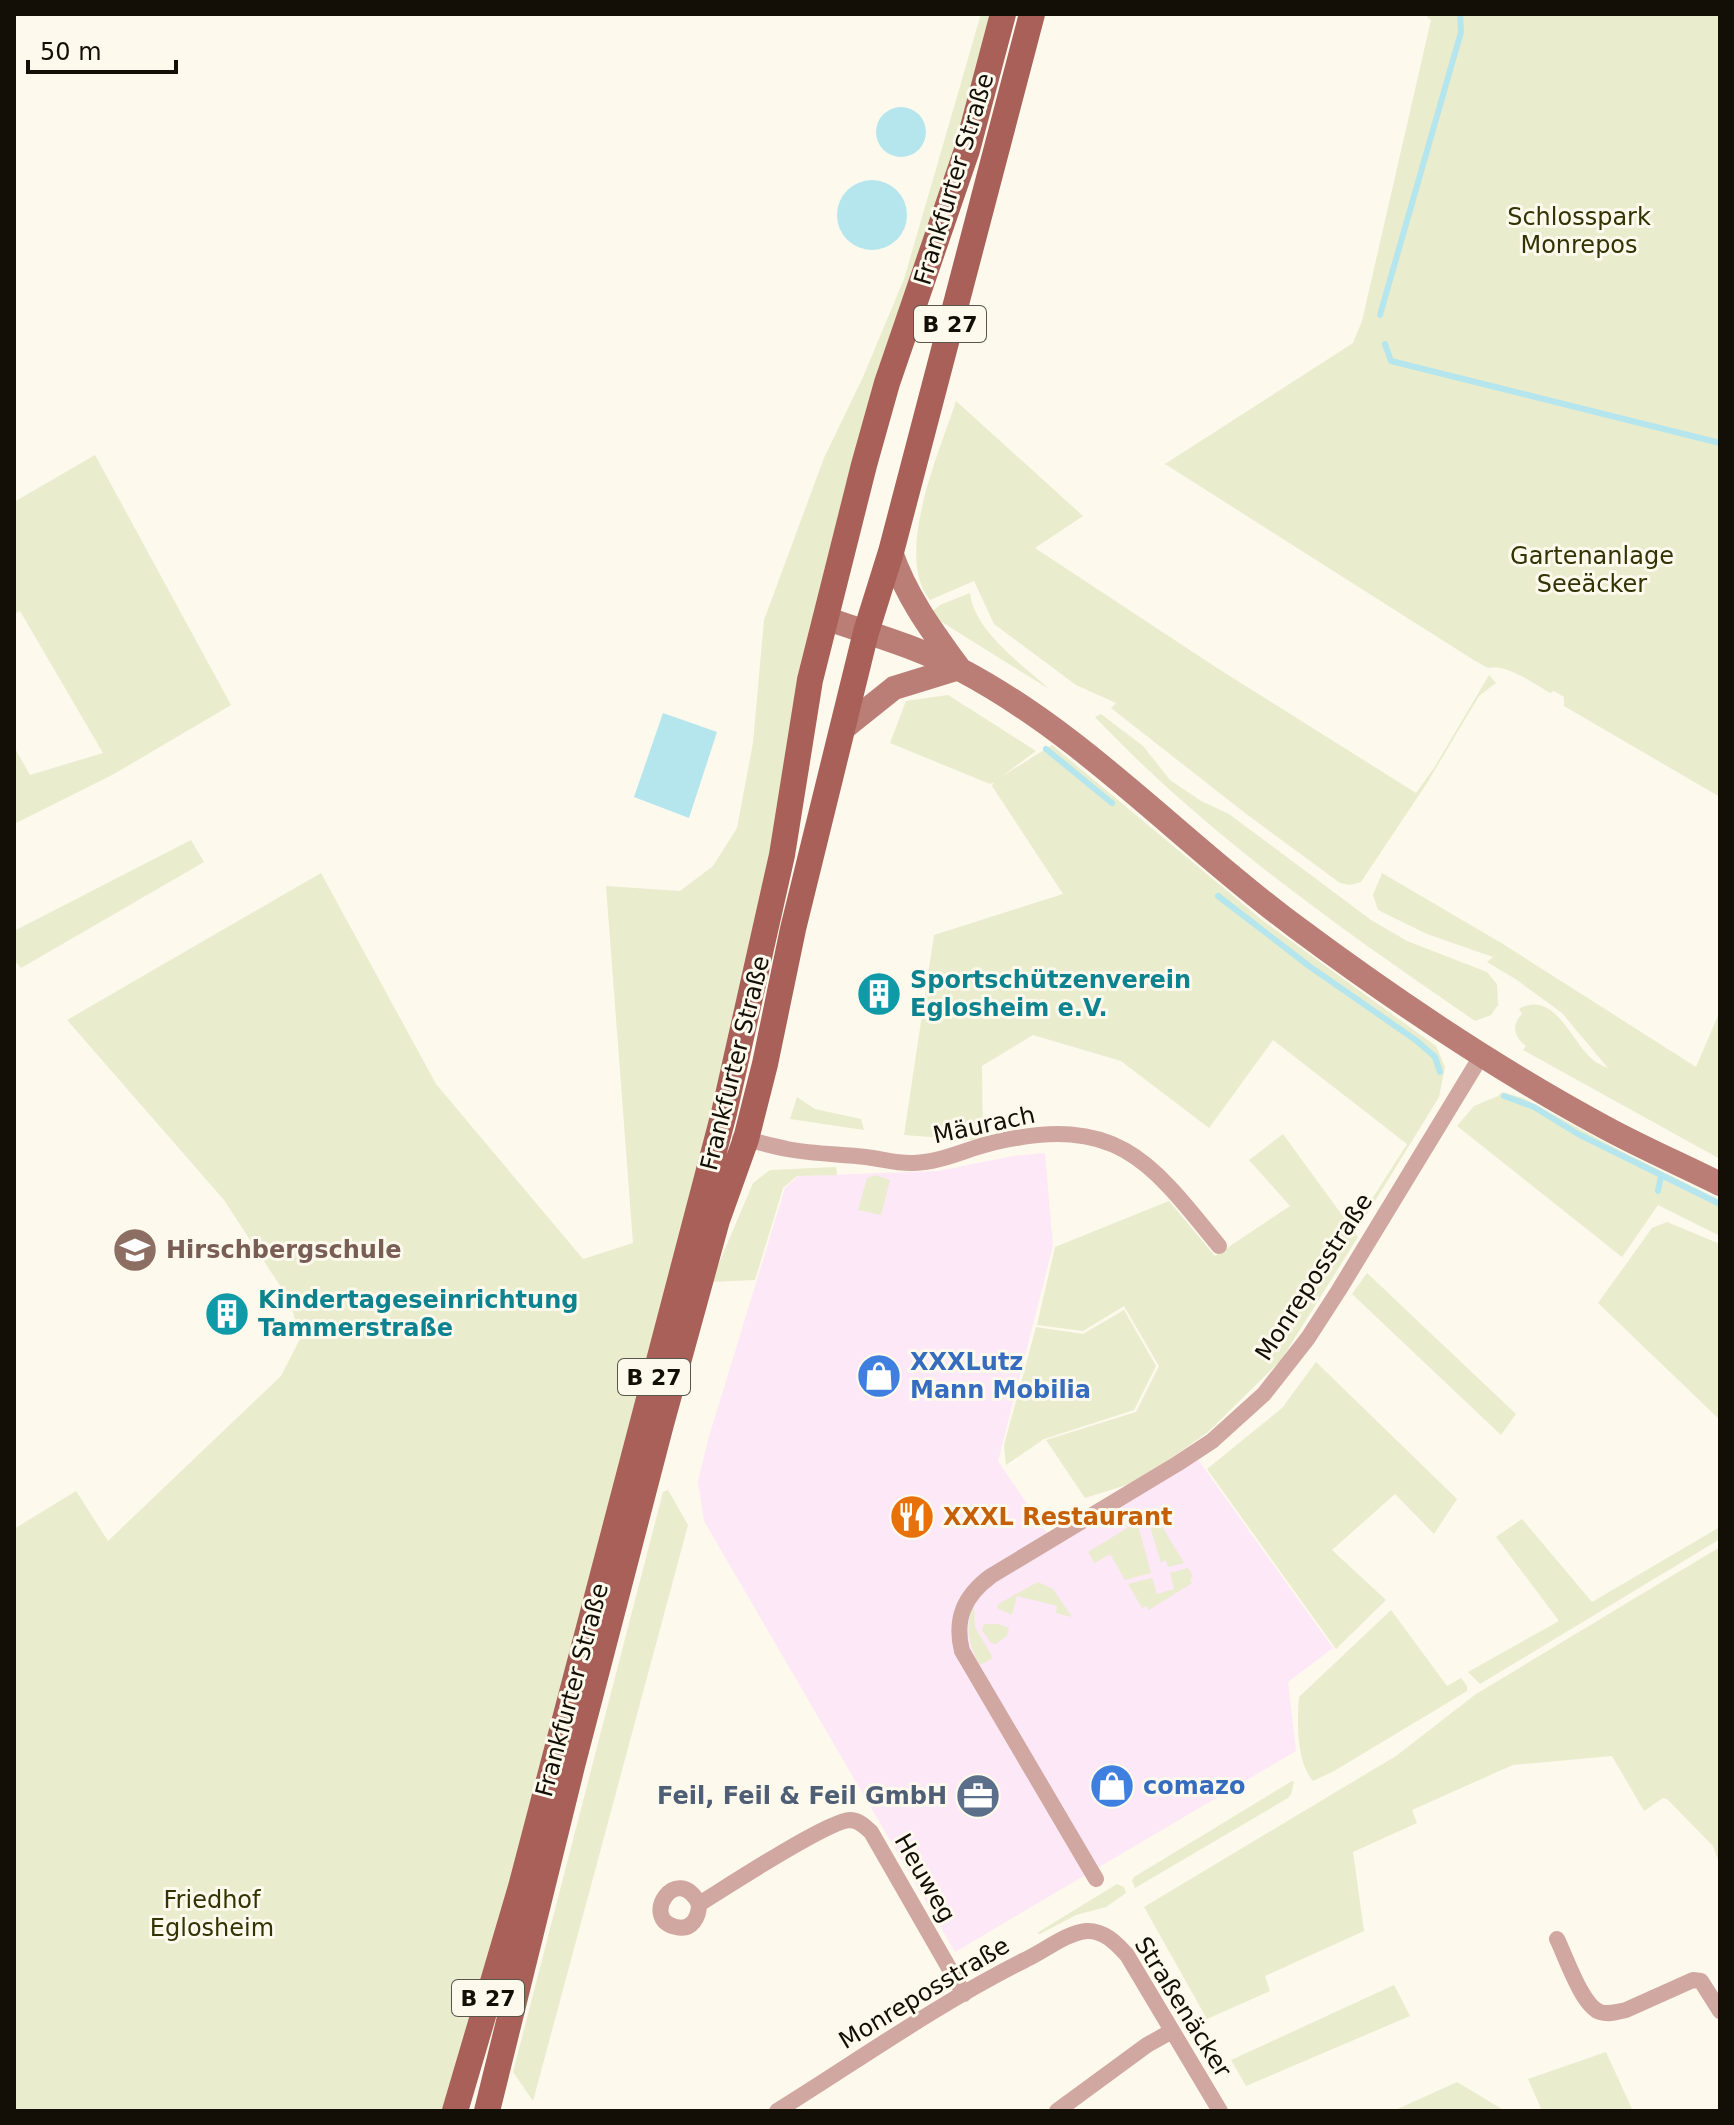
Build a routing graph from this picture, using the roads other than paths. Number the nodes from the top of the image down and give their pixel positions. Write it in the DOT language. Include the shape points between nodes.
graph roads {
  1 [pos="1003,14"];
  2 [pos="1032,14"];
  3 [pos="891,552"];
  4 [pos="825,618"];
  5 [pos="866,632"];
  6 [pos="959,668"];
  7 [pos="844,728"];
  8 [pos="1483,1053"];
  9 [pos="719,1133"];
  10 [pos="746,1139"];
  11 [pos="1720,1184"];
  12 [pos="1219,1246"];
  13 [pos="1096,1879"];
  14 [pos="699,1904"];
  15 [pos="1101,1933"];
  16 [pos="1557,1939"];
  17 [pos="964,1994"];
  18 [pos="1720,2011"];
  19 [pos="1172,2031"];
  20 [pos="455,2111"];
  21 [pos="487,2111"];
  22 [pos="777,2111"];
  23 [pos="1057,2111"];
  24 [pos="1220,2111"];
  1 -- 4 [label="main road, Frankfurter Straße / B 27" via="967,150 887,383"];
  2 -- 3 [label="main road, Frankfurter Straße / B 27"];
  3 -- 5 [label="main road, Frankfurter Straße / B 27"];
  3 -- 6 [label="main road" via="915,605"];
  4 -- 5 [label="main road"];
  4 -- 9 [label="main road, Frankfurter Straße / B 27" via="767,928"];
  5 -- 6 [label="main road"];
  5 -- 7 [label="main road, Frankfurter Straße / B 27"];
  6 -- 7 [label="main road" via="894,688"];
  6 -- 8 [label="main road" via="1094,759 1213,863 1305,934"];
  7 -- 10 [label="main road, Frankfurter Straße / B 27"];
  8 -- 11 [label="main road" via="1605,1127"];
  8 -- 13 [label="street, Monreposstraße" via="1308,1338 1264,1394 1212,1441 991,1576 966,1601 958,1624 962,1651"];
  9 -- 10 [label="street, Mäurach"];
  9 -- 20 [label="main road, Frankfurter Straße / B 27" via="521,1887"];
  10 -- 12 [label="street, Mäurach" via="786,1149 913,1163 1031,1136 1097,1138 1150,1167"];
  10 -- 21 [label="main road, Frankfurter Straße / B 27" via="714,1232 661,1424"];
  14 -- 17 [label="street, Heuweg" via="815,1835 850,1820 859,1822 871,1832"];
  15 -- 17 [label="street, Monreposstraße" via="1071,1935"];
  15 -- 19 [label="street, Straßenäcker" via="1127,1955"];
  16 -- 18 [label="street" via="1586,2000 1602,2013 1624,2010 1693,1980 1701,1981"];
  17 -- 22 [label="street, Monreposstraße"];
  19 -- 23 [label="street"];
  19 -- 24 [label="street, Straßenäcker"];
}
